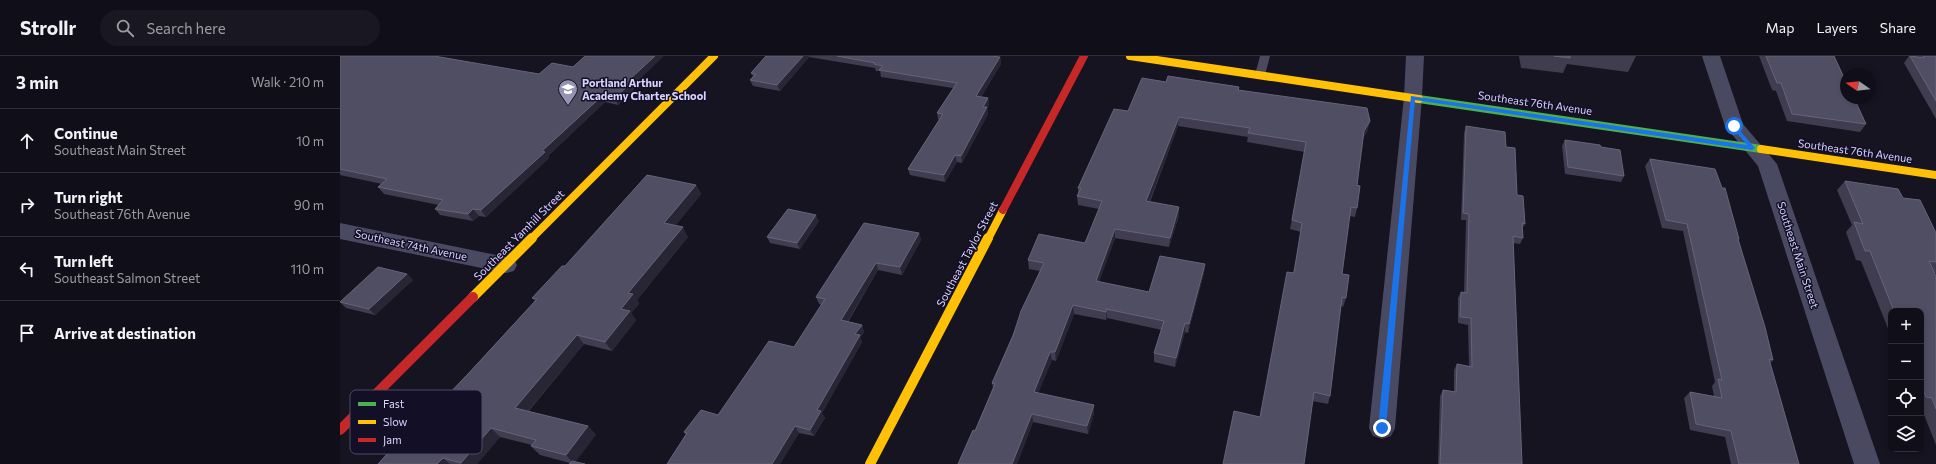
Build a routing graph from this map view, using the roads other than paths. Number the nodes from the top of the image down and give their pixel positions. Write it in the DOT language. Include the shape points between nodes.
graph roads {
  1 [pos="714,56"];
  2 [pos="1084,56"];
  3 [pos="1130,56"];
  4 [pos="1265,56"];
  5 [pos="1415,56"];
  6 [pos="1711,56"];
  7 [pos="1260,75"];
  8 [pos="1413,98"];
  9 [pos="1752,148"];
  10 [pos="1936,175"];
  11 [pos="340,230"];
  12 [pos="506,265"];
  13 [pos="380,390"];
  14 [pos="350,420"];
  15 [pos="1382,428"];
  16 [pos="340,430"];
  17 [pos="870,464"];
  18 [pos="1867,464"];
  1 -- 12 [label="street, Southeast Yamhill Street"];
  2 -- 17 [label="street, Southeast Taylor Street"];
  3 -- 7 [label="street, Southeast 76th Avenue"];
  4 -- 7 [label="lane"];
  5 -- 8 [label="street"];
  6 -- 9 [label="street, Southeast Main Street" via="1734,126"];
  7 -- 8 [label="street, Southeast 76th Avenue"];
  8 -- 9 [label="street, Southeast 76th Avenue"];
  8 -- 15 [label="street"];
  9 -- 10 [label="street, Southeast 76th Avenue"];
  9 -- 18 [label="street, Southeast Main Street" via="1768,164"];
  11 -- 12 [label="street, Southeast 74th Avenue"];
  12 -- 13 [label="street, Southeast Yamhill Street"];
  14 -- 16 [label="street, Southeast Yamhill Street"];
}
